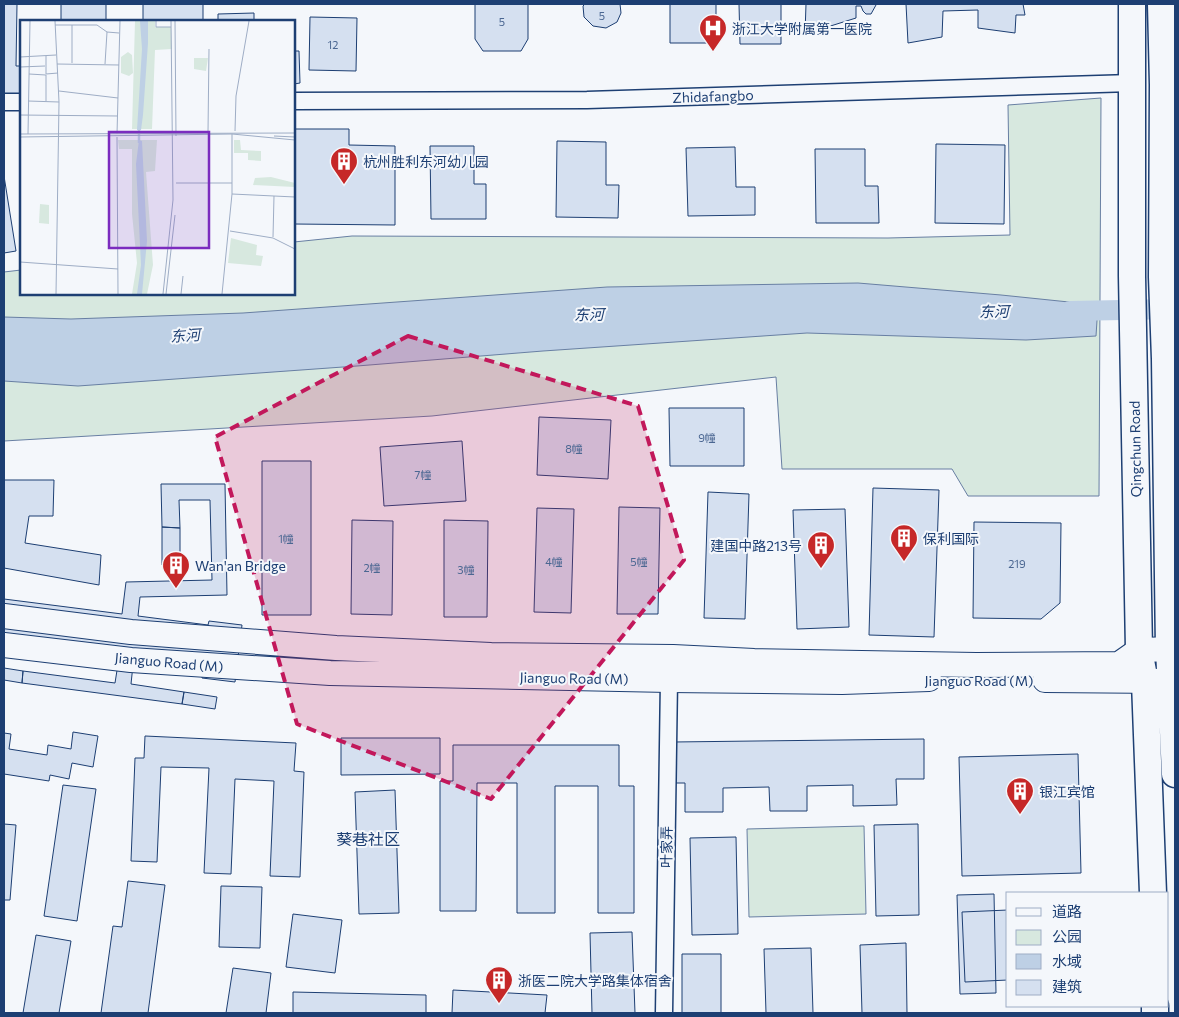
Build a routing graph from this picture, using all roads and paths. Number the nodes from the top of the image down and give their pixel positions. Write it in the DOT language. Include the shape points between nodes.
graph roads {
  1 [pos="1132,4"];
  2 [pos="1161,4"];
  3 [pos="1132,84"];
  4 [pos="1169,85"];
  5 [pos="4,102"];
  6 [pos="20,102"];
  7 [pos="295,102"];
  8 [pos="4,616"];
  9 [pos="4,645"];
  10 [pos="1172,649"];
  11 [pos="1139,650"];
  12 [pos="669,680"];
  13 [pos="1173,681"];
  14 [pos="1145,682"];
  15 [pos="1175,774"];
  16 [pos="1153,892"];
  17 [pos="664,1013"];
  1 -- 3 [label="main road, Qingchun Road"];
  2 -- 4 [label="main road"];
  3 -- 7 [label="street, Zhidafangbo" via="587,100"];
  3 -- 11 [label="main road, Qingchun Road"];
  4 -- 10 [label="main road" via="1162,277"];
  5 -- 6 [label="street"];
  8 -- 11 [label="main road, Jianguo Road (M)" via="130,632 336,648 490,655 976,666 1119,664"];
  9 -- 12 [label="main road, Jianguo Road (M)" via="130,660 330,673"];
  10 -- 11 [label="main road"];
  10 -- 13 [label="main road"];
  11 -- 14 [label="main road, Qingchun Road"];
  12 -- 14 [label="main road, Jianguo Road (M)"];
  12 -- 17 [label="street, 叶家弄"];
  13 -- 14 [label="main road, Jianguo Road (M)"];
  13 -- 15 [label="main road"];
  14 -- 16 [label="main road, Qingchun Road"];
}
